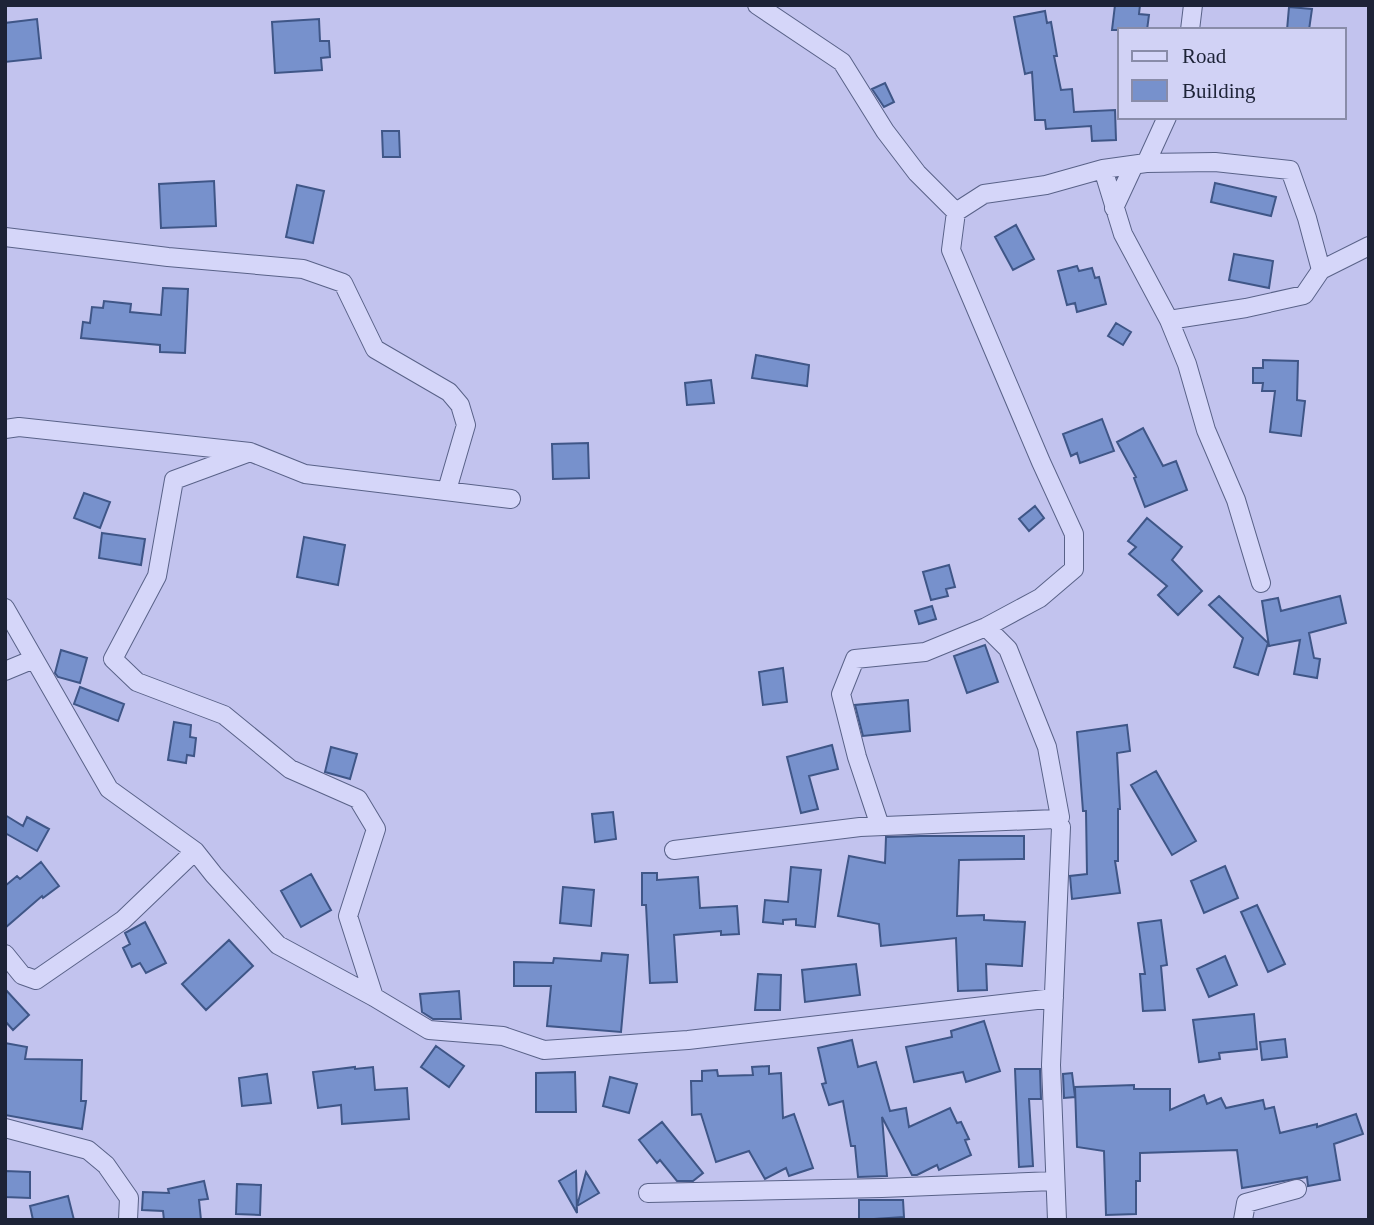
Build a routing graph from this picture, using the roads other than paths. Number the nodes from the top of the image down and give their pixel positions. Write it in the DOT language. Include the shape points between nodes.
graph roads {
  1 [pos="757,5"];
  2 [pos="1193,5"];
  3 [pos="1190,28"];
  4 [pos="1166,119"];
  5 [pos="1140,164"];
  6 [pos="1104,169"];
  7 [pos="1114,208"];
  8 [pos="956,212"];
  9 [pos="5,237"];
  10 [pos="1369,246"];
  11 [pos="1321,270"];
  12 [pos="1169,320"];
  13 [pos="5,429"];
  14 [pos="250,452"];
  15 [pos="447,490"];
  16 [pos="511,499"];
  17 [pos="1261,583"];
  18 [pos="5,608"];
  19 [pos="986,626"];
  20 [pos="34,659"];
  21 [pos="5,671"];
  22 [pos="1056,819"];
  23 [pos="880,826"];
  24 [pos="674,850"];
  25 [pos="195,851"];
  26 [pos="5,954"];
  27 [pos="374,997"];
  28 [pos="1054,998"];
  29 [pos="5,1128"];
  30 [pos="1054,1181"];
  31 [pos="1297,1189"];
  32 [pos="648,1193"];
  33 [pos="128,1220"];
  34 [pos="1057,1220"];
  35 [pos="1242,1220"];
  1 -- 8 [label="street" via="842,62 917,173"];
  2 -- 3 [label="street"];
  4 -- 5 [label="street"];
  5 -- 6 [label="street"];
  5 -- 7 [label="street"];
  5 -- 11 [label="street" via="1215,162 1290,170"];
  6 -- 7 [label="street"];
  6 -- 8 [label="street" via="1046,185 984,194"];
  7 -- 12 [label="street"];
  8 -- 19 [label="street" via="951,250 1074,534 1074,569 1040,598"];
  9 -- 15 [label="street" via="303,270 343,283 375,349 449,392 460,405 466,425"];
  10 -- 11 [label="street"];
  11 -- 12 [label="street" via="1304,295"];
  12 -- 17 [label="street" via="1206,430 1236,500"];
  13 -- 14 [label="street"];
  14 -- 15 [label="street" via="305,474"];
  14 -- 27 [label="street" via="174,480 156,576 113,659 137,682 224,715 290,769 358,799 376,829 348,916"];
  15 -- 16 [label="street"];
  18 -- 20 [label="street"];
  19 -- 22 [label="street" via="1008,649 1047,747 1060,817"];
  19 -- 23 [label="street" via="925,652 855,659 841,694"];
  20 -- 21 [label="street"];
  20 -- 25 [label="street" via="109,789"];
  22 -- 23 [label="street"];
  22 -- 28 [label="street" via="1061,827"];
  23 -- 24 [label="street"];
  25 -- 26 [label="street" via="123,920 36,980 22,975"];
  25 -- 27 [label="street" via="278,945"];
  27 -- 28 [label="street" via="429,1030 503,1036 544,1050 688,1041"];
  28 -- 30 [label="street"];
  29 -- 33 [label="street" via="88,1150 106,1165 129,1198"];
  30 -- 32 [label="street"];
  30 -- 34 [label="street"];
  31 -- 35 [label="street" via="1246,1203"];
}
